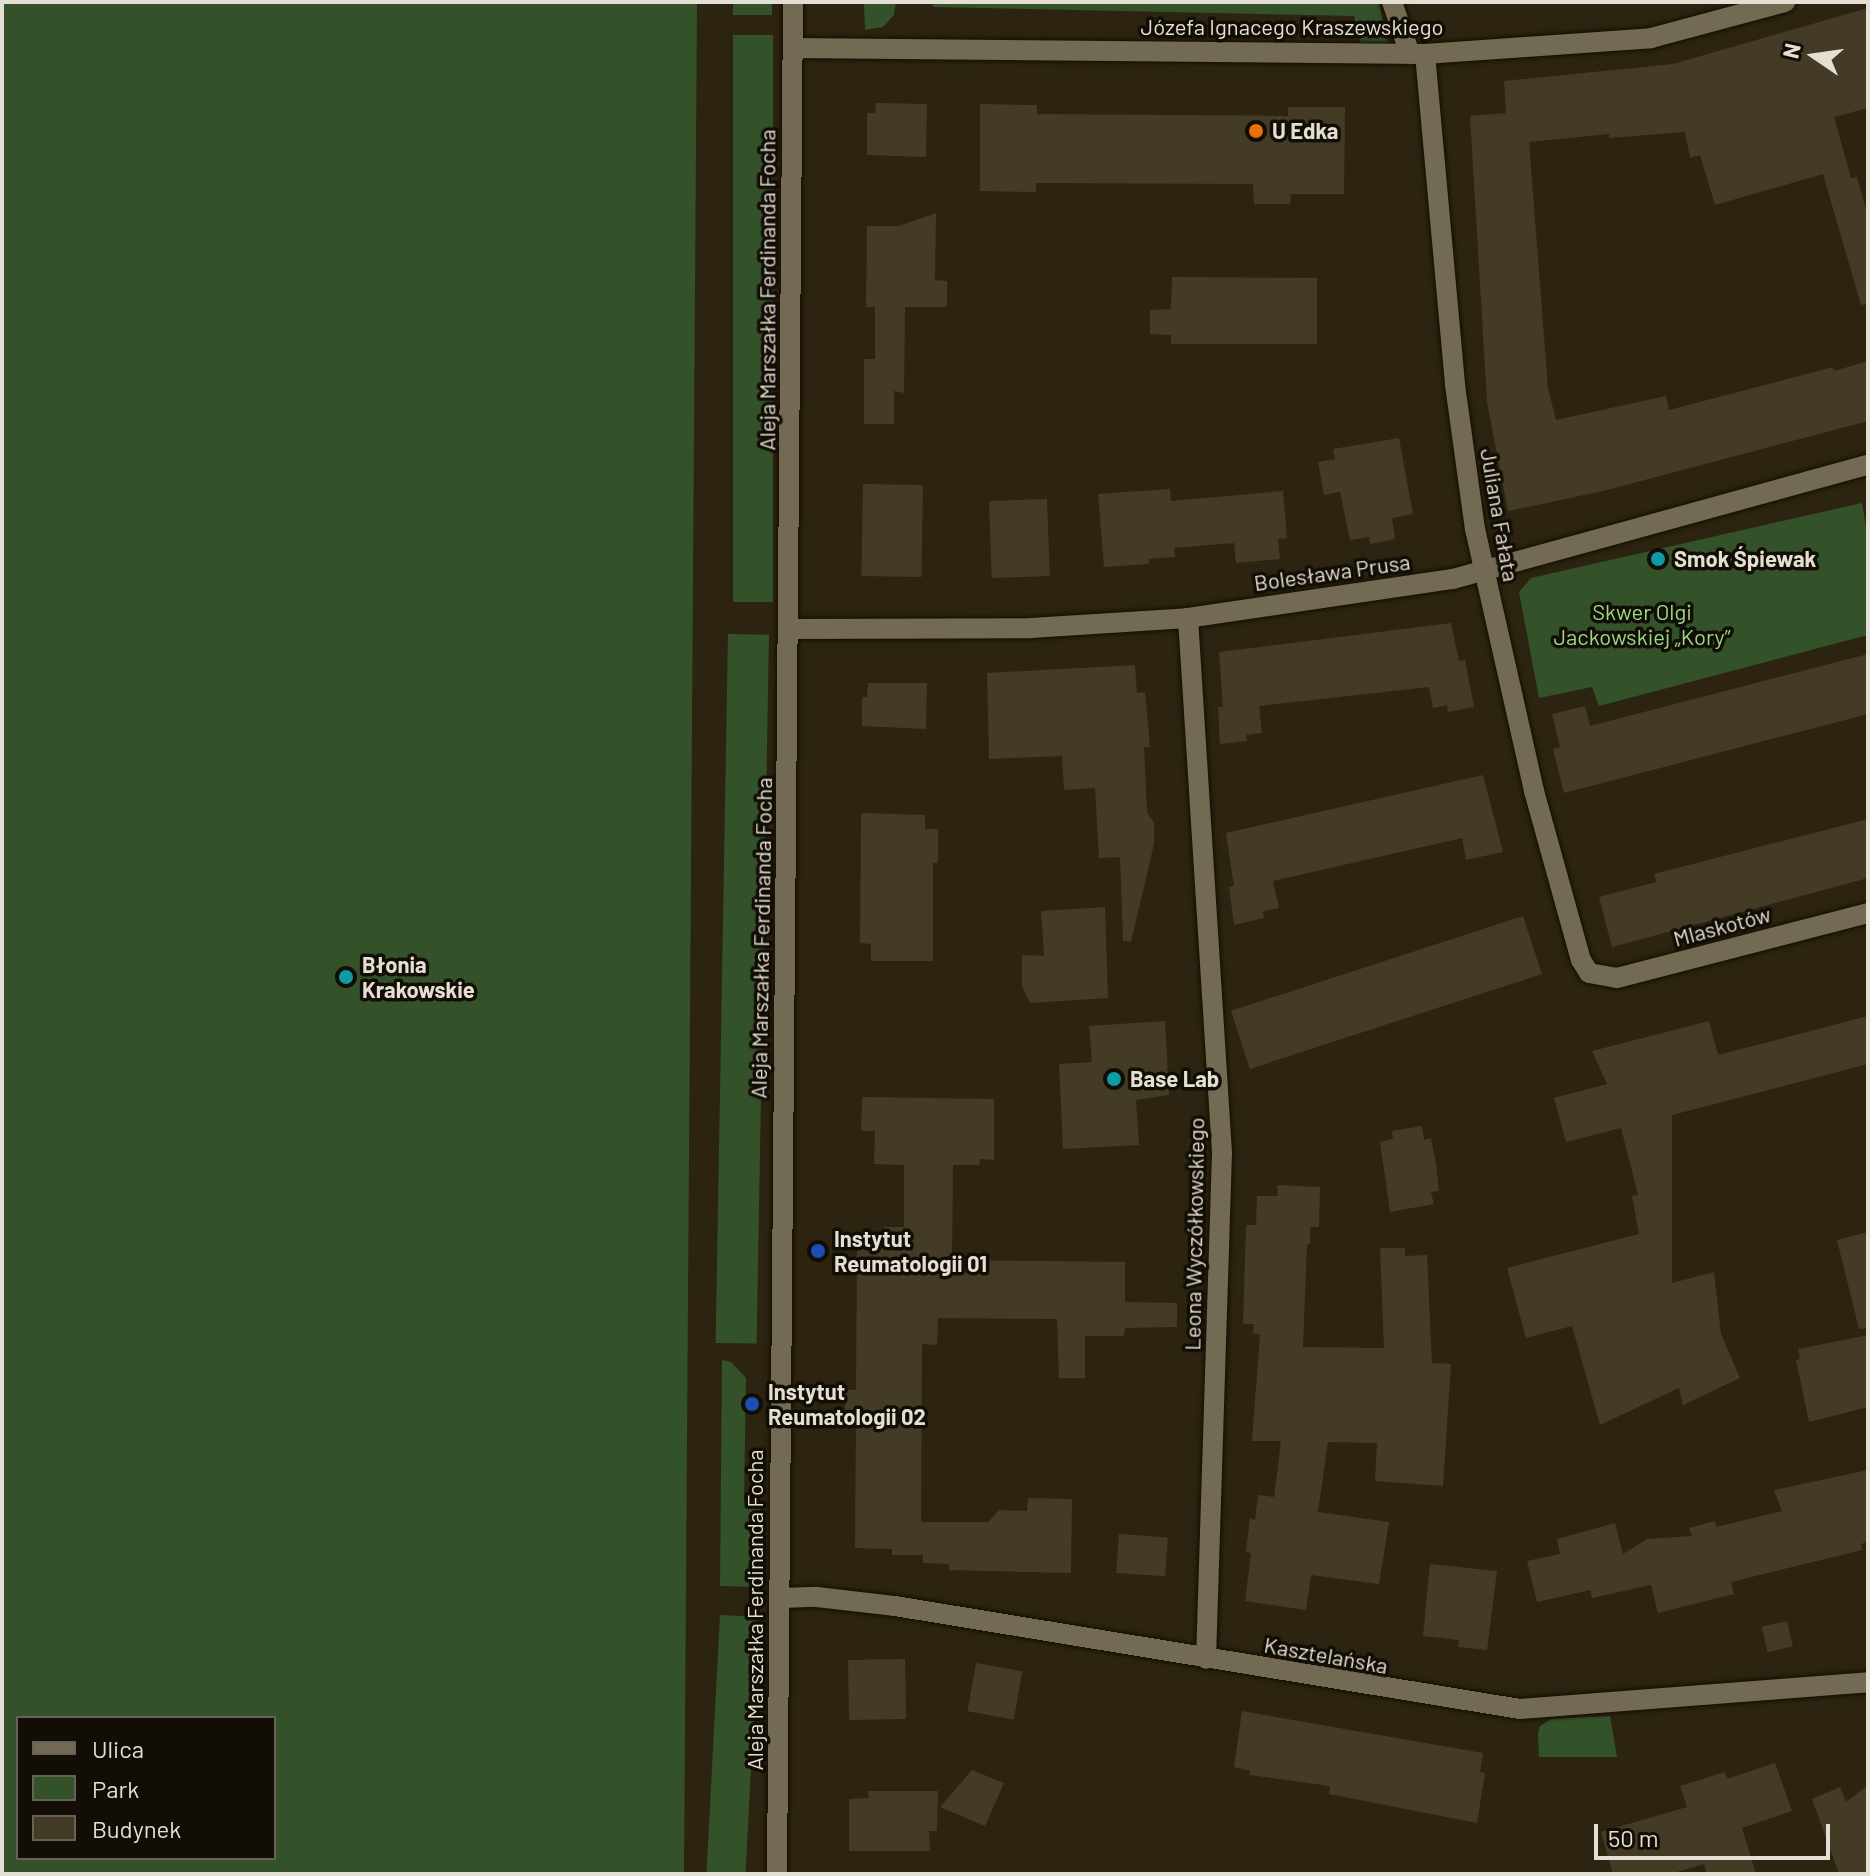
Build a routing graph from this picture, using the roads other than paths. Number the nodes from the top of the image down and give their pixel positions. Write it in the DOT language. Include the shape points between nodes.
graph roads {
  1 [pos="793,2"];
  2 [pos="1392,2"];
  3 [pos="1785,2"];
  4 [pos="793,48"];
  5 [pos="1418,54"];
  6 [pos="1868,465"];
  7 [pos="1484,571"];
  8 [pos="1188,618"];
  9 [pos="788,629"];
  10 [pos="1868,913"];
  11 [pos="1589,973"];
  12 [pos="780,1598"];
  13 [pos="1206,1659"];
  14 [pos="1868,1682"];
  15 [pos="777,1874"];
  1 -- 4 [label="street, Aleja Marszałka Ferdinanda Focha"];
  2 -- 5 [label="street, Juliana Fałata"];
  3 -- 5 [label="street, Józefa Ignacego Kraszewskiego" via="1651,38"];
  4 -- 5 [label="street, Józefa Ignacego Kraszewskiego"];
  4 -- 9 [label="street, Aleja Marszałka Ferdinanda Focha"];
  5 -- 7 [label="street, Juliana Fałata" via="1455,385"];
  6 -- 7 [label="street, Bolesława Prusa"];
  7 -- 8 [label="street, Bolesława Prusa"];
  7 -- 11 [label="street, Juliana Fałata" via="1534,791"];
  8 -- 9 [label="street, Bolesława Prusa" via="1031,628"];
  8 -- 13 [label="street, Leona Wyczółkowskiego" via="1222,1153"];
  9 -- 12 [label="street, Aleja Marszałka Ferdinanda Focha"];
  10 -- 11 [label="street, Mlaskotów" via="1617,978"];
  12 -- 13 [label="street, Kasztelańska" via="895,1606"];
  12 -- 15 [label="street, Aleja Marszałka Ferdinanda Focha"];
  13 -- 14 [label="street, Kasztelańska" via="1533,1710"];
}
